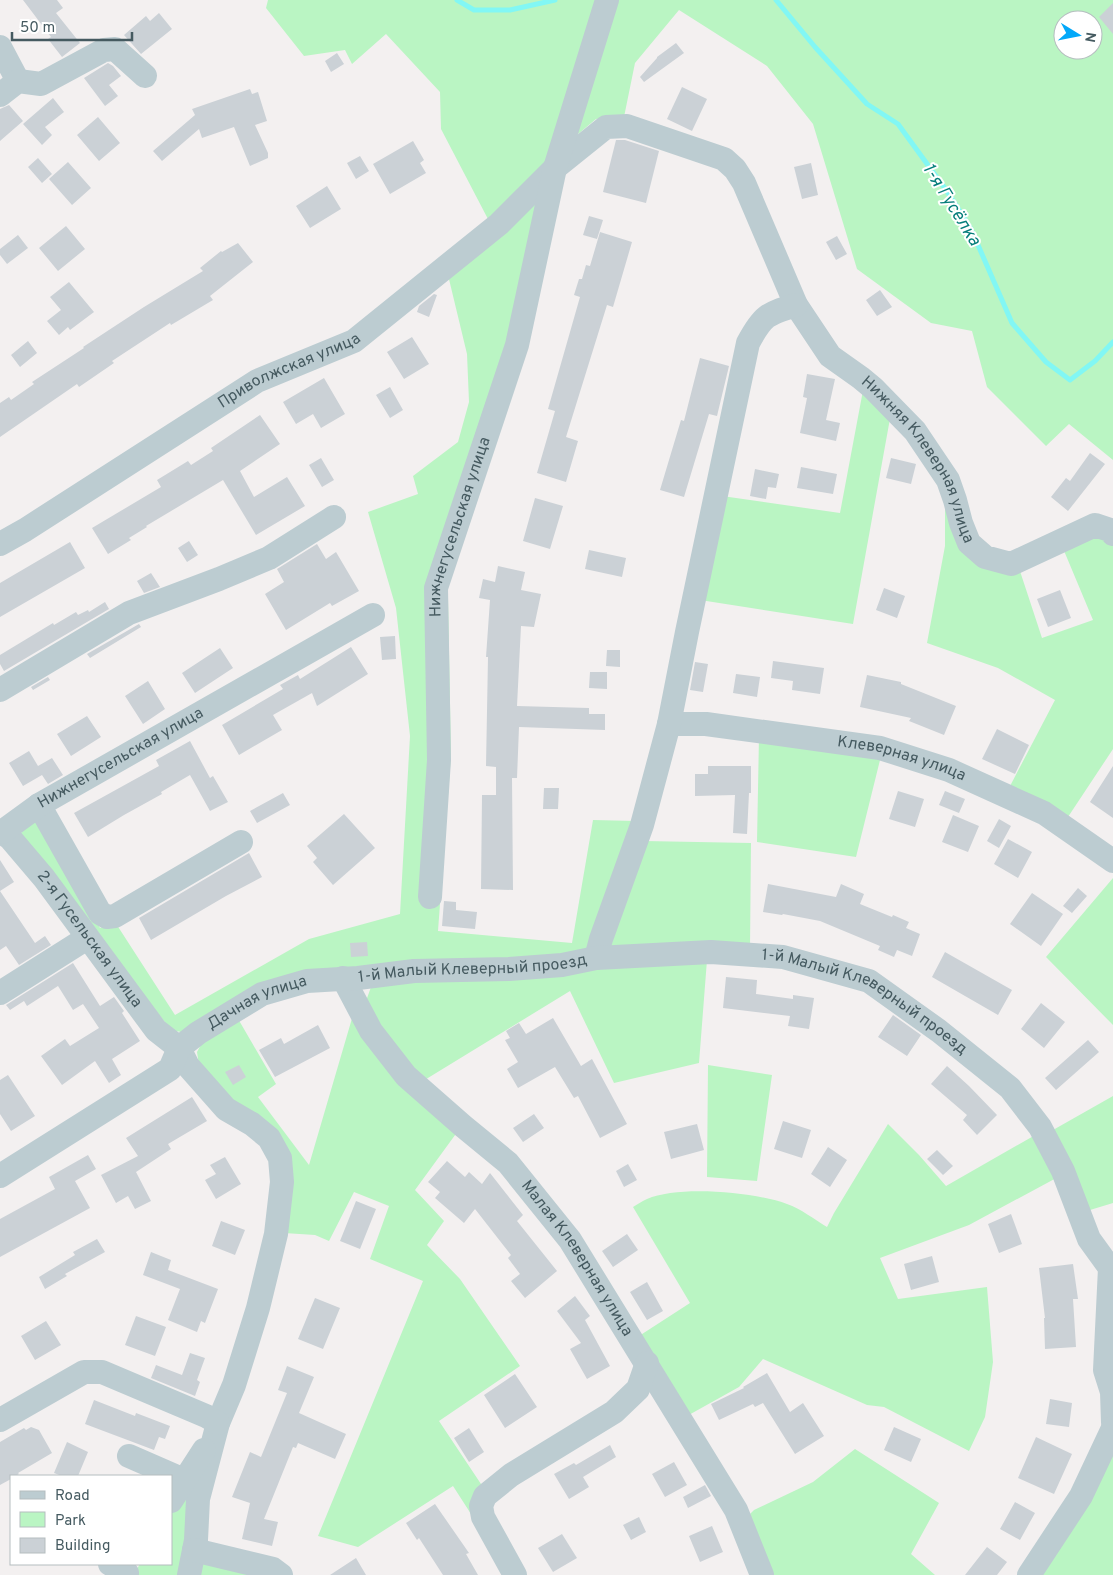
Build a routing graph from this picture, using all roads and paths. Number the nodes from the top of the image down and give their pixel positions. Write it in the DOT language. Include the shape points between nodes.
graph roads {
  1 [pos="607,0"];
  2 [pos="0,47"];
  3 [pos="145,76"];
  4 [pos="9,88"];
  5 [pos="555,168"];
  6 [pos="796,305"];
  7 [pos="334,517"];
  8 [pos="1113,534"];
  9 [pos="0,544"];
  10 [pos="373,615"];
  11 [pos="0,690"];
  12 [pos="669,724"];
  13 [pos="39,805"];
  14 [pos="1,832"];
  15 [pos="241,842"];
  16 [pos="1113,861"];
  17 [pos="430,897"];
  18 [pos="87,938"];
  19 [pos="596,958"];
  20 [pos="343,978"];
  21 [pos="0,993"];
  22 [pos="179,1048"];
  23 [pos="0,1176"];
  24 [pos="647,1363"];
  25 [pos="0,1420"];
  26 [pos="1113,1422"];
  27 [pos="1113,1428"];
  28 [pos="216,1431"];
  29 [pos="128,1456"];
  30 [pos="184,1480"];
  31 [pos="172,1499"];
  32 [pos="194,1550"];
  33 [pos="189,1575"];
  34 [pos="281,1575"];
  35 [pos="514,1575"];
  36 [pos="762,1575"];
  37 [pos="1029,1575"];
  1 -- 5 [label="street, Нижнегусельская улица"];
  2 -- 4 [label="street"];
  3 -- 4 [label="street" via="115,49 104,50 41,84"];
  5 -- 6 [label="street, Нижняя Клеверная улица" via="606,127 627,126 724,159 744,183"];
  5 -- 9 [label="street, Приволжская улица" via="499,224 354,341 257,381"];
  5 -- 17 [label="street, Нижнегусельская улица" via="518,345 436,588 439,760"];
  6 -- 8 [label="street, Нижняя Клеверная улица" via="830,356 873,388 915,431 948,480 969,543 985,557 1011,564 1095,526"];
  6 -- 12 [label="street" via="771,312 757,325 748,343"];
  7 -- 11 [label="street" via="269,558 129,613"];
  10 -- 13 [label="street, Нижнегусельская улица"];
  12 -- 16 [label="street, Клеверная улица" via="706,724 880,748 949,770 1044,813"];
  12 -- 19 [label="street" via="642,825"];
  13 -- 14 [label="street, Нижнегусельская улица"];
  13 -- 15 [label="street" via="100,913 107,917 115,916"];
  14 -- 18 [label="street, 2-я Гусельская улица" via="44,878"];
  18 -- 21 [label="street"];
  18 -- 22 [label="street, 2-я Гусельская улица" via="156,1030"];
  19 -- 20 [label="street, 1-й Малый Клеверный проезд" via="562,965 414,971"];
  19 -- 26 [label="street, 1-й Малый Клеверный проезд" via="711,952 783,957 869,981 1010,1088 1040,1127 1063,1171 1089,1239 1110,1268 1105,1370 1112,1392"];
  20 -- 22 [label="street, Дачная улица" via="307,981 262,994"];
  20 -- 24 [label="street, Малая Клеверная улица" via="370,1031 406,1076 508,1163 570,1240"];
  22 -- 23 [label="street" via="170,1069"];
  22 -- 28 [label="street" via="188,1066 226,1108 269,1138 280,1158 282,1182 276,1234 258,1308"];
  24 -- 35 [label="street" via="638,1389 614,1412 511,1475 485,1496 481,1506 483,1517"];
  24 -- 36 [label="street, Малая Клеверная улица" via="736,1510"];
  25 -- 28 [label="street" via="84,1372 102,1372"];
  27 -- 37 [label="street" via="1081,1496"];
  28 -- 30 [label="street"];
  28 -- 32 [label="street" via="198,1499"];
  29 -- 30 [label="street"];
  30 -- 31 [label="street"];
  32 -- 33 [label="street"];
  32 -- 34 [label="street" via="273,1569"];
}
